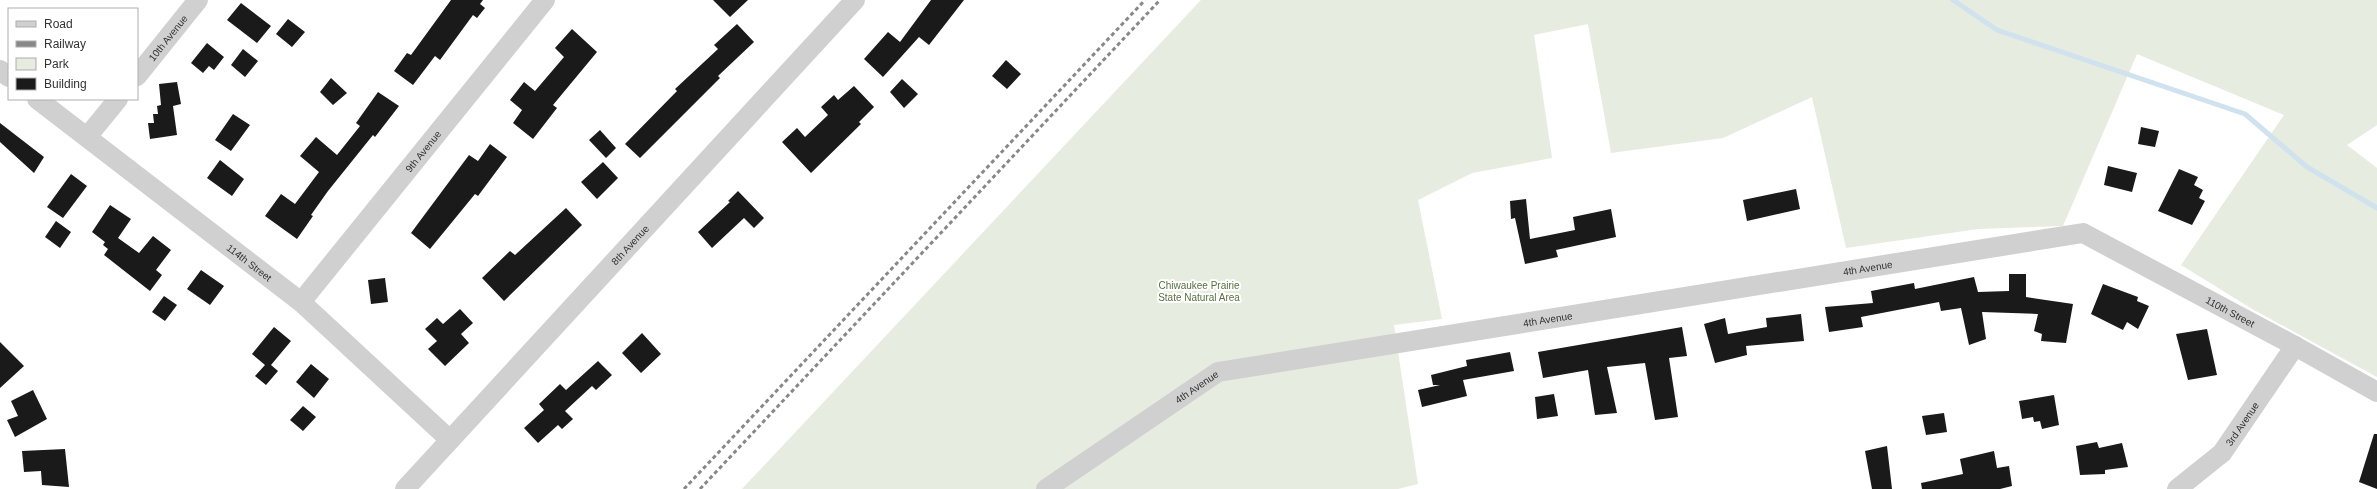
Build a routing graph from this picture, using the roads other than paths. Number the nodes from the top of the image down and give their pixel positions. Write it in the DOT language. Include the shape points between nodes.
graph roads {
  1 [pos="198,0"];
  2 [pos="545,0"];
  3 [pos="855,0"];
  4 [pos="0,70"];
  5 [pos="138,75"];
  6 [pos="8,76"];
  7 [pos="38,100"];
  8 [pos="117,100"];
  9 [pos="87,137"];
  10 [pos="2083,233"];
  11 [pos="302,302"];
  12 [pos="2295,346"];
  13 [pos="2377,392"];
  14 [pos="450,440"];
  15 [pos="405,489"];
  16 [pos="1046,489"];
  17 [pos="2176,489"];
  1 -- 5 [label="street, 10th Avenue"];
  2 -- 11 [label="street, 9th Avenue"];
  3 -- 14 [label="street, 8th Avenue"];
  4 -- 6 [label="street"];
  7 -- 9 [label="street, 114th Street"];
  8 -- 9 [label="street"];
  9 -- 11 [label="street, 114th Street"];
  10 -- 12 [label="street, 110th Street"];
  10 -- 16 [label="street, 4th Avenue" via="1218,372"];
  11 -- 14 [label="street, 114th Street"];
  12 -- 13 [label="street, 110th Street"];
  12 -- 17 [label="street, 3rd Avenue" via="2222,453"];
  14 -- 15 [label="street, 8th Avenue"];
}
